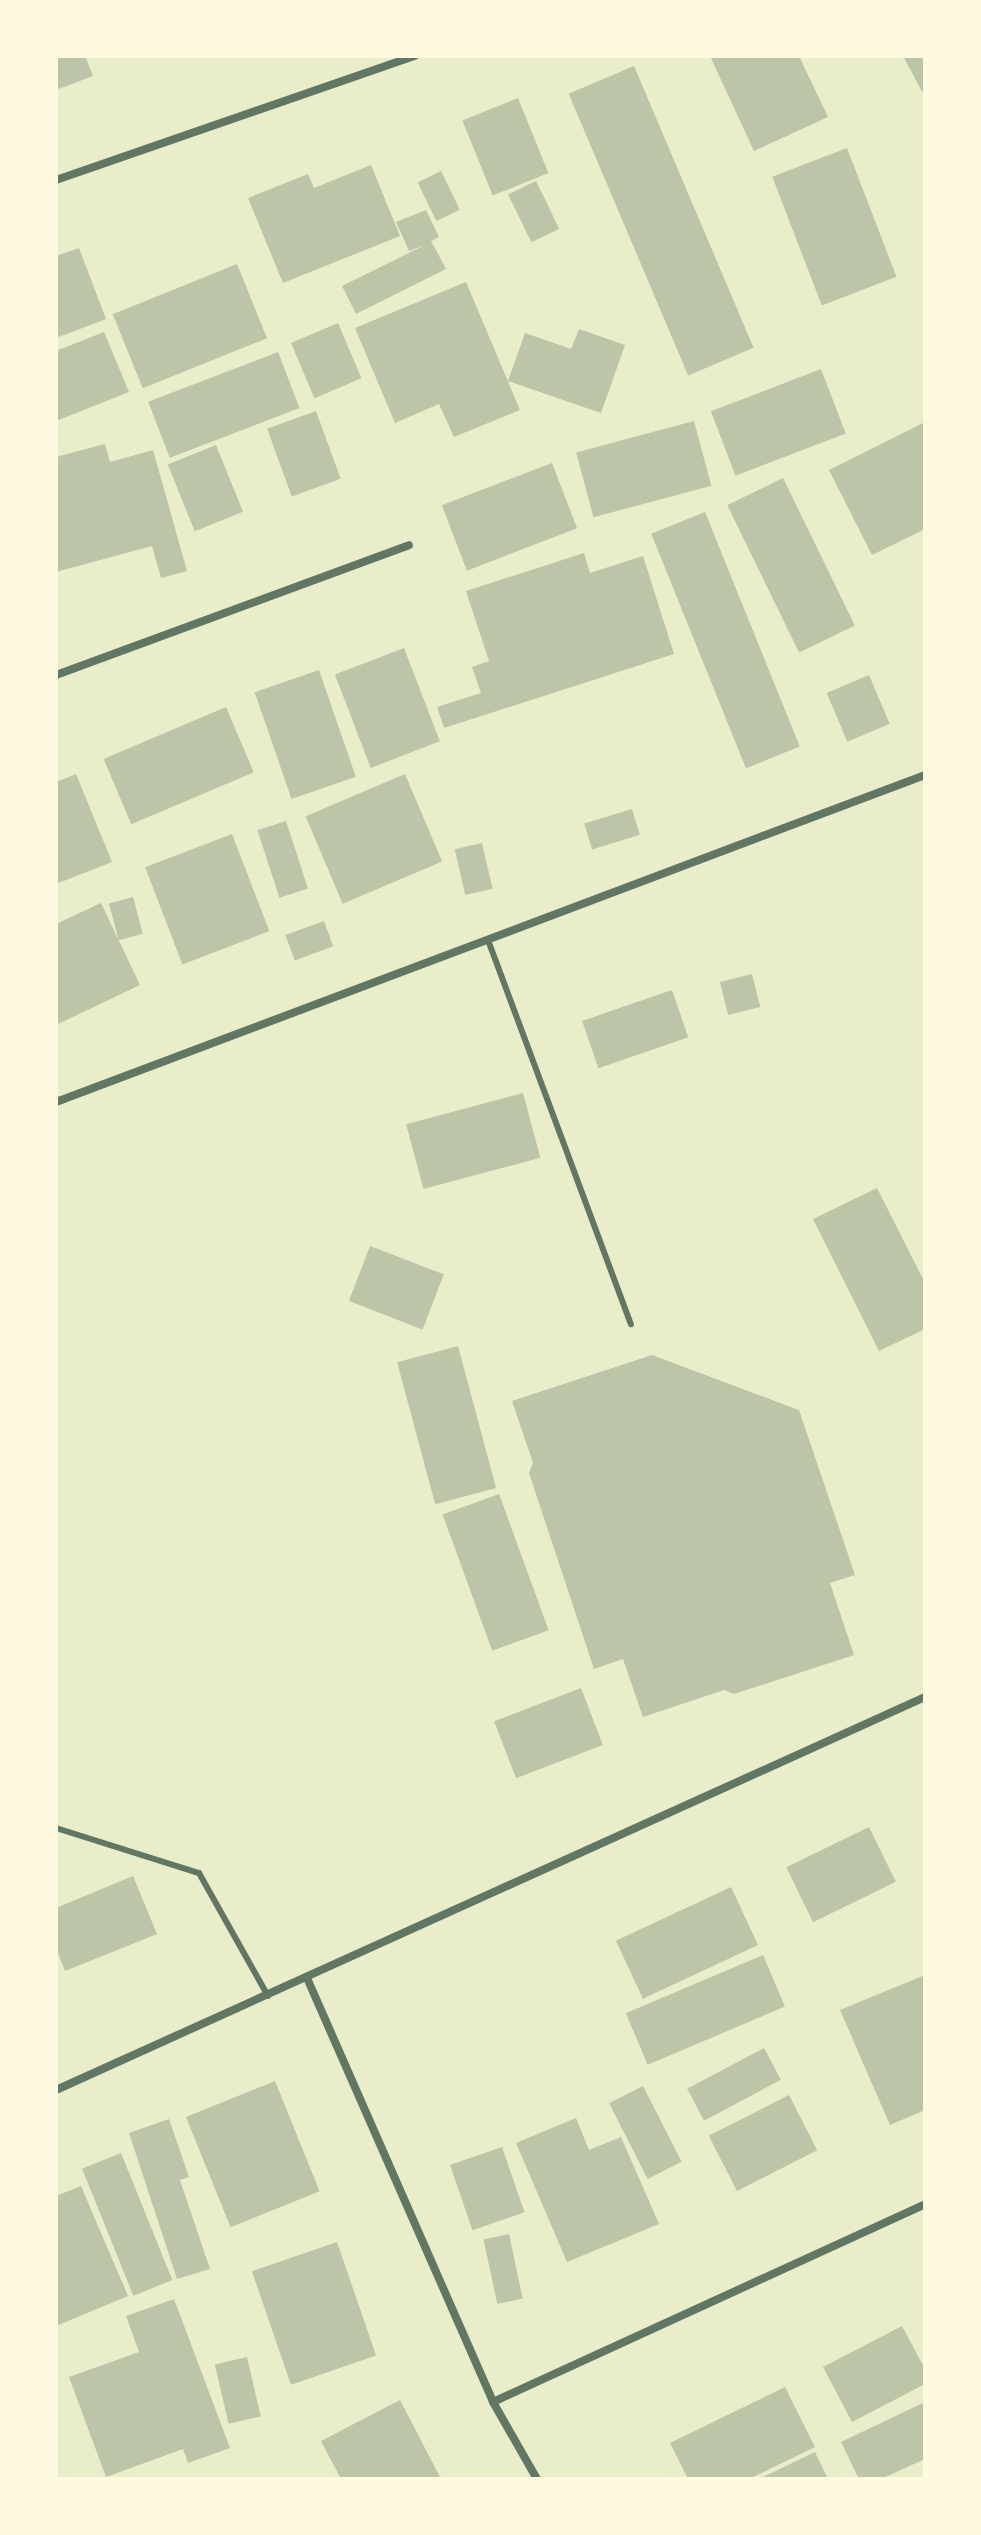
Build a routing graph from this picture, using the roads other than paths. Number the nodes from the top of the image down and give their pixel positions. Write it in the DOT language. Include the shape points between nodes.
graph roads {
  1 [pos="415,56"];
  2 [pos="56,180"];
  3 [pos="409,545"];
  4 [pos="56,675"];
  5 [pos="925,775"];
  6 [pos="488,940"];
  7 [pos="56,1102"];
  8 [pos="631,1324"];
  9 [pos="925,1697"];
  10 [pos="56,1828"];
  11 [pos="307,1978"];
  12 [pos="268,1996"];
  13 [pos="56,2090"];
  14 [pos="925,2204"];
  15 [pos="493,2402"];
  16 [pos="537,2479"];
  1 -- 2 [label="street"];
  3 -- 4 [label="street"];
  5 -- 6 [label="street"];
  6 -- 7 [label="street"];
  6 -- 8 [label="lane"];
  9 -- 11 [label="street"];
  10 -- 12 [label="lane" via="199,1873"];
  11 -- 12 [label="street"];
  11 -- 15 [label="street"];
  12 -- 13 [label="street"];
  14 -- 15 [label="street"];
  15 -- 16 [label="street"];
}
